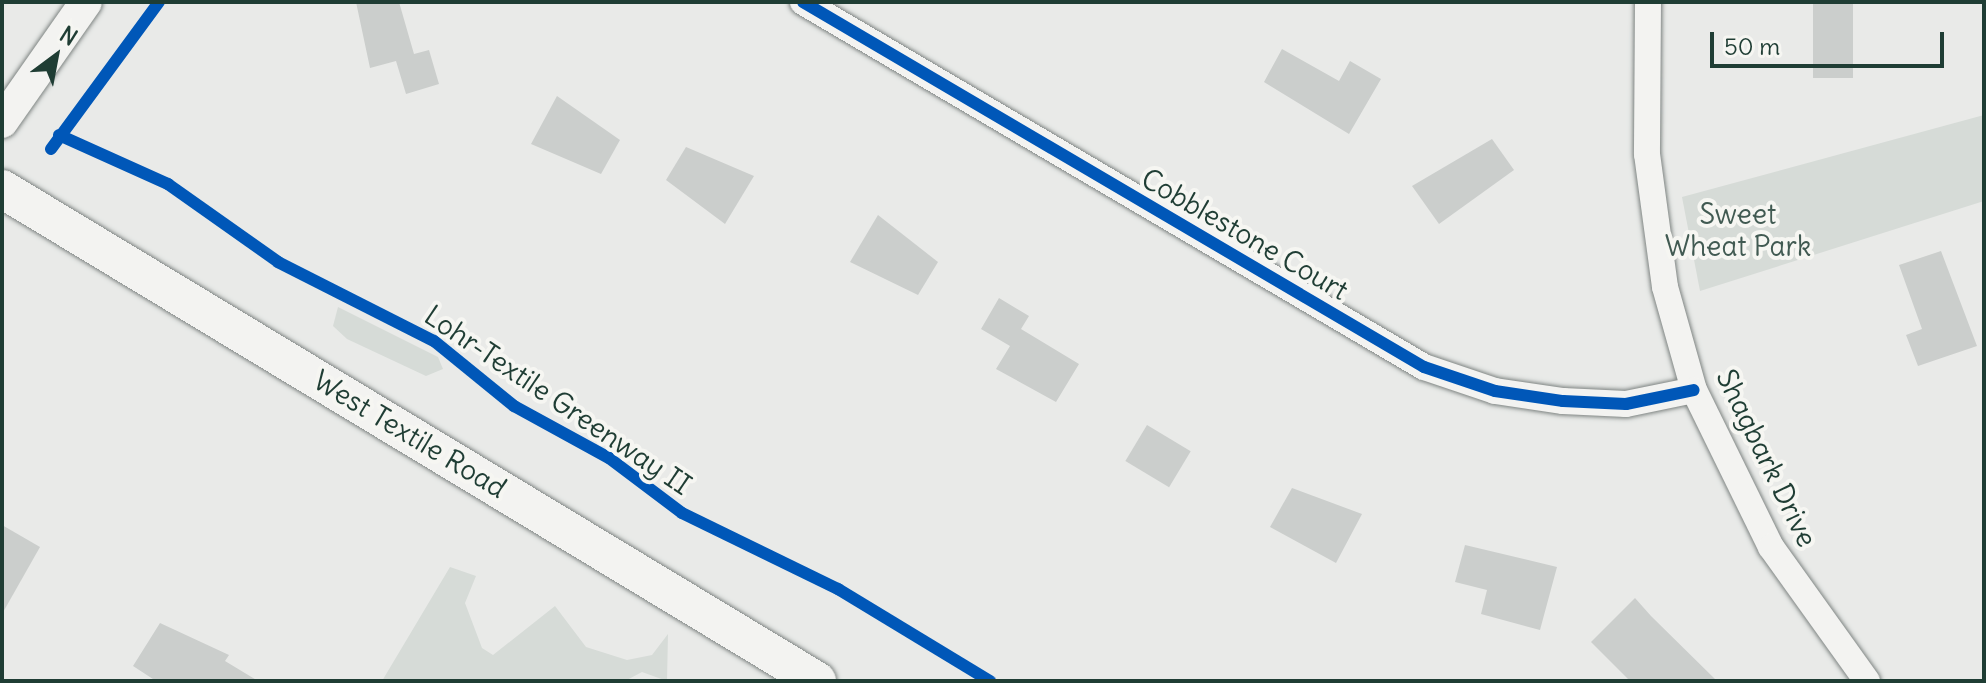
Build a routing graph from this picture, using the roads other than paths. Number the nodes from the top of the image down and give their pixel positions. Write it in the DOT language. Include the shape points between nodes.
graph roads {
  1 [pos="86,2"];
  2 [pos="803,2"];
  3 [pos="1648,2"];
  4 [pos="2,122"];
  5 [pos="2,189"];
  6 [pos="1694,390"];
  7 [pos="817,681"];
  8 [pos="1867,681"];
  1 -- 4 [label="street"];
  2 -- 6 [label="street, Cobblestone Court" via="1424,367 1495,391 1563,401 1626,404"];
  3 -- 6 [label="street, Shagbark Drive" via="1647,154 1665,287"];
  5 -- 7 [label="main road, West Textile Road"];
  6 -- 8 [label="street, Shagbark Drive" via="1771,547"];
}
